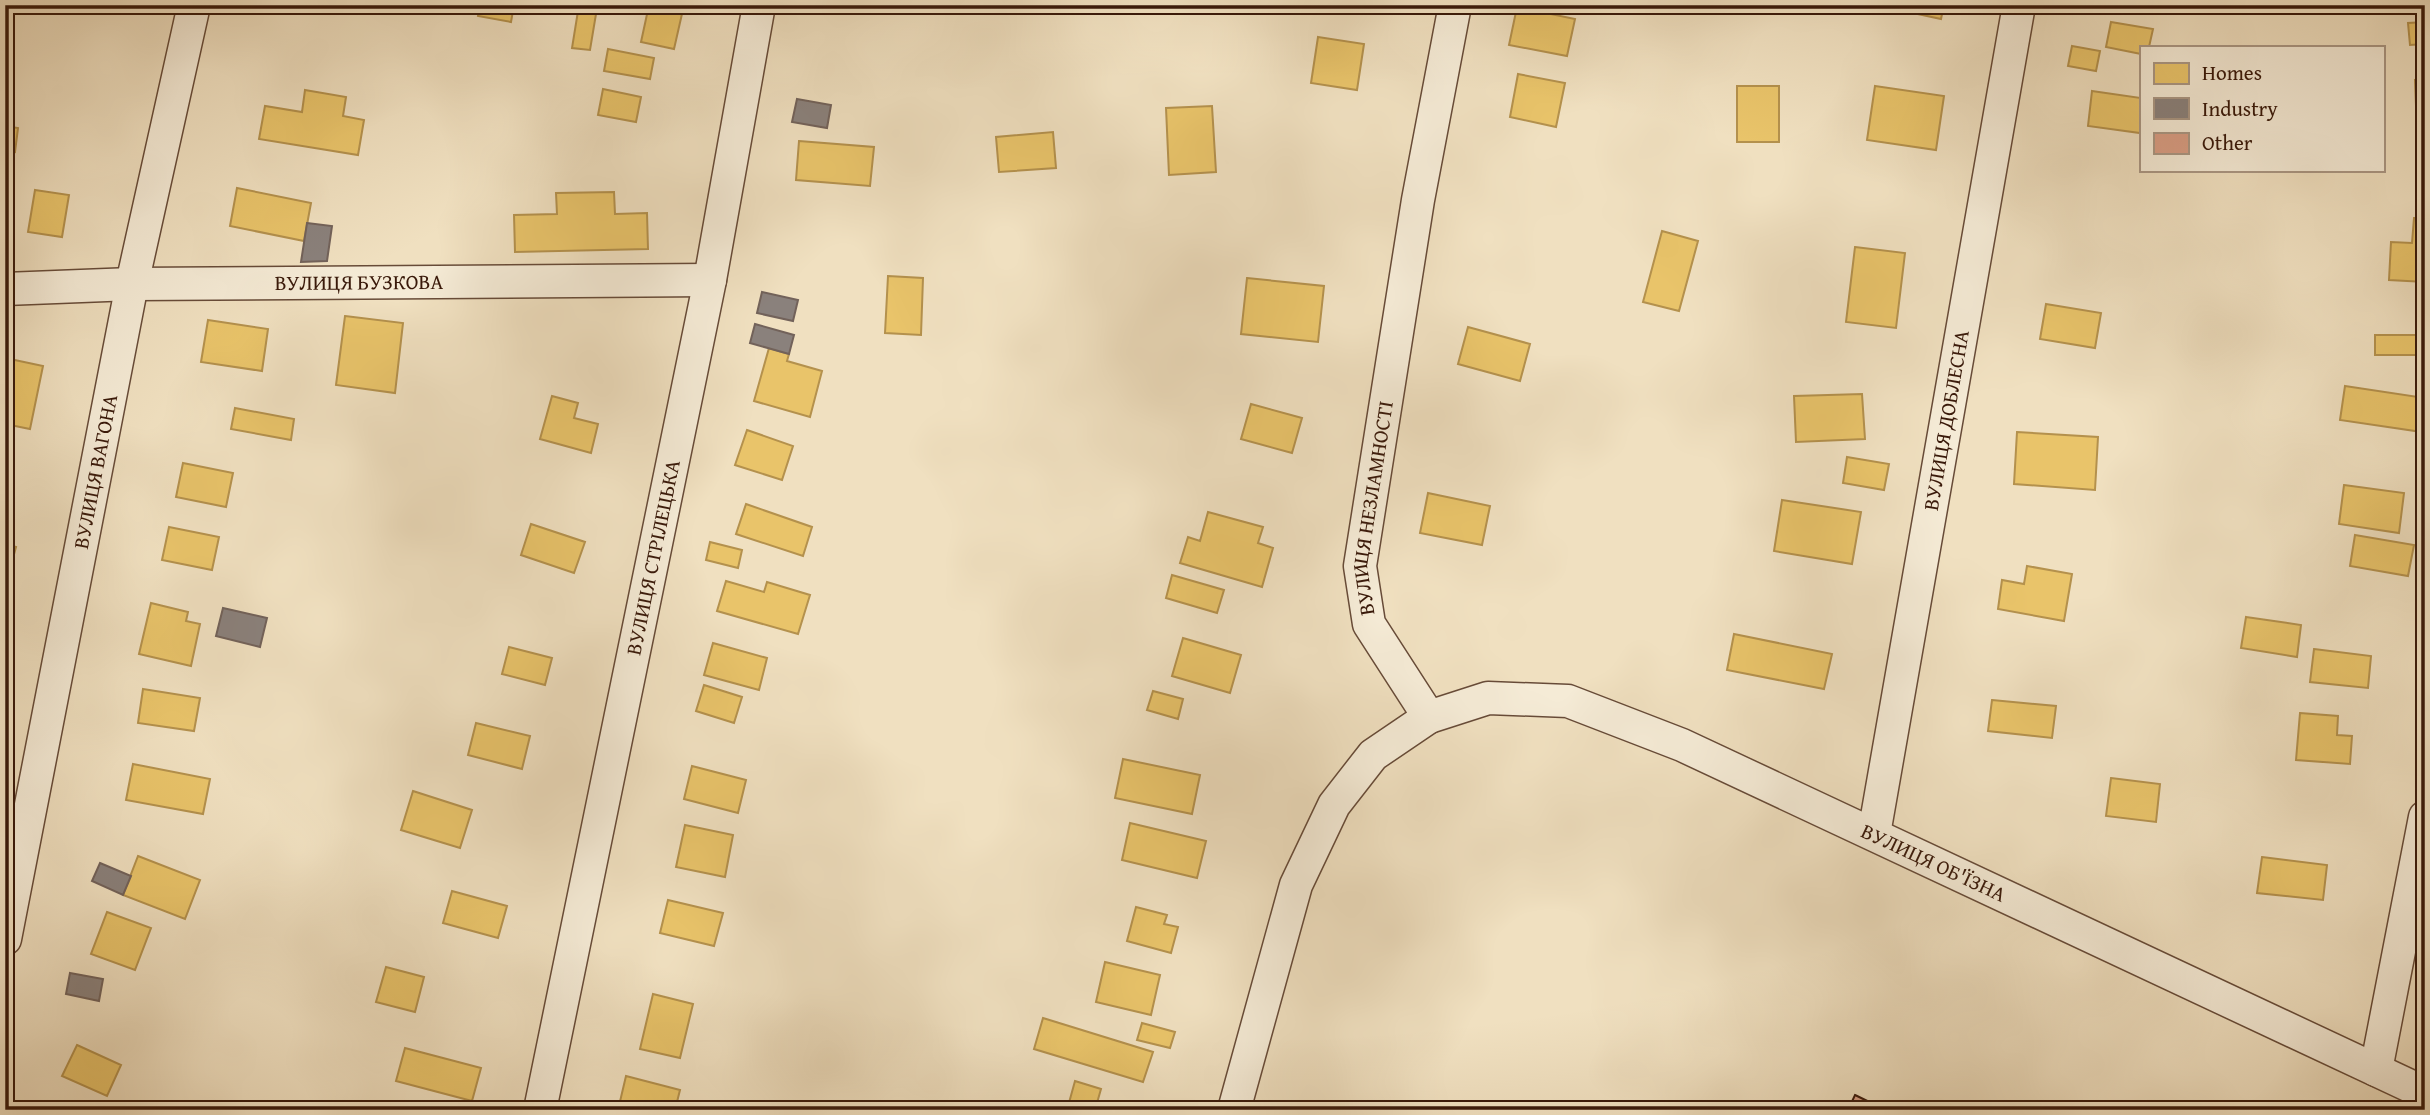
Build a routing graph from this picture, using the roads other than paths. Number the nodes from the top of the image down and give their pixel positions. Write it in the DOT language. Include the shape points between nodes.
graph roads {
  1 [pos="194,5"];
  2 [pos="759,5"];
  3 [pos="1455,5"];
  4 [pos="2018,5"];
  5 [pos="710,280"];
  6 [pos="132,284"];
  7 [pos="5,289"];
  8 [pos="1429,717"];
  9 [pos="2425,817"];
  10 [pos="1874,834"];
  11 [pos="5,939"];
  12 [pos="2376,1070"];
  13 [pos="2425,1093"];
  14 [pos="540,1110"];
  15 [pos="1234,1110"];
  1 -- 6 [label="street, ВУЛИЦЯ ВАГОНА"];
  2 -- 5 [label="street, ВУЛИЦЯ СТРІЛЕЦЬКА"];
  3 -- 8 [label="street, ВУЛИЦЯ НЕЗЛАМНОСТІ" via="1418,200 1360,566 1369,624"];
  4 -- 10 [label="street, ВУЛИЦЯ ДОБЛЕСНА"];
  5 -- 6 [label="street, ВУЛИЦЯ БУЗКОВА"];
  5 -- 14 [label="street, ВУЛИЦЯ СТРІЛЕЦЬКА"];
  6 -- 7 [label="street, ВУЛИЦЯ БУЗКОВА"];
  6 -- 11 [label="street, ВУЛИЦЯ ВАГОНА"];
  8 -- 10 [label="street, ВУЛИЦЯ ОБ'ЇЗНА" via="1488,698 1568,701 1682,746"];
  8 -- 15 [label="street" via="1373,755 1334,805 1296,885"];
  9 -- 12 [label="street"];
  10 -- 12 [label="street, ВУЛИЦЯ ОБ'ЇЗНА"];
  12 -- 13 [label="street, ВУЛИЦЯ ОБ'ЇЗНА"];
}
